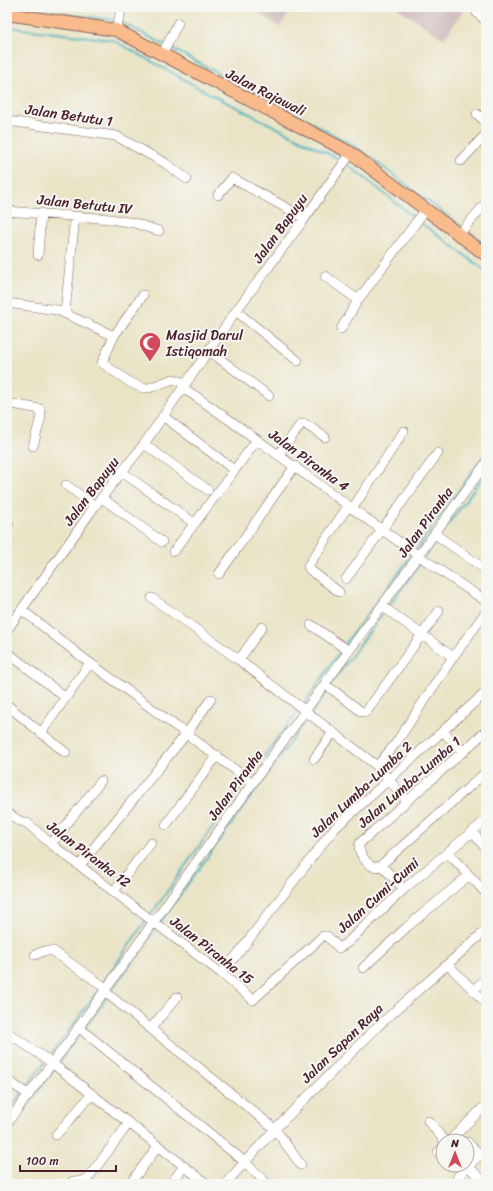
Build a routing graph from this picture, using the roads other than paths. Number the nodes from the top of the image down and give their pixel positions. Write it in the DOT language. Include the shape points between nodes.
graph roads {
  1 [pos="122,7"];
  2 [pos="477,8"];
  3 [pos="7,14"];
  4 [pos="486,21"];
  5 [pos="178,23"];
  6 [pos="116,30"];
  7 [pos="162,55"];
  8 [pos="477,114"];
  9 [pos="7,121"];
  10 [pos="486,122"];
  11 [pos="486,134"];
  12 [pos="351,153"];
  13 [pos="461,161"];
  14 [pos="187,179"];
  15 [pos="218,195"];
  16 [pos="486,204"];
  17 [pos="426,209"];
  18 [pos="7,211"];
  19 [pos="41,213"];
  20 [pos="75,216"];
  21 [pos="305,218"];
  22 [pos="159,231"];
  23 [pos="459,234"];
  24 [pos="38,255"];
  25 [pos="486,255"];
  26 [pos="325,276"];
  27 [pos="143,294"];
  28 [pos="358,300"];
  29 [pos="7,303"];
  30 [pos="236,311"];
  31 [pos="65,313"];
  32 [pos="341,329"];
  33 [pos="114,336"];
  34 [pos="208,350"];
  35 [pos="298,361"];
  36 [pos="184,385"];
  37 [pos="269,396"];
  38 [pos="7,402"];
  39 [pos="163,416"];
  40 [pos="404,431"];
  41 [pos="325,437"];
  42 [pos="257,440"];
  43 [pos="144,444"];
  44 [pos="33,446"];
  45 [pos="438,453"];
  46 [pos="279,454"];
  47 [pos="486,463"];
  48 [pos="229,466"];
  49 [pos="295,466"];
  50 [pos="122,472"];
  51 [pos="66,485"];
  52 [pos="208,490"];
  53 [pos="102,498"];
  54 [pos="95,506"];
  55 [pos="350,508"];
  56 [pos="194,523"];
  57 [pos="382,531"];
  58 [pos="435,534"];
  59 [pos="162,542"];
  60 [pos="174,551"];
  61 [pos="418,556"];
  62 [pos="486,570"];
  63 [pos="219,574"];
  64 [pos="346,579"];
  65 [pos="339,592"];
  66 [pos="152,598"];
  67 [pos="486,601"];
  68 [pos="382,606"];
  69 [pos="22,610"];
  70 [pos="439,611"];
  71 [pos="486,612"];
  72 [pos="311,625"];
  73 [pos="262,627"];
  74 [pos="7,630"];
  75 [pos="422,636"];
  76 [pos="349,651"];
  77 [pos="7,652"];
  78 [pos="453,657"];
  79 [pos="239,660"];
  80 [pos="90,663"];
  81 [pos="325,684"];
  82 [pos="486,692"];
  83 [pos="66,698"];
  84 [pos="212,699"];
  85 [pos="7,705"];
  86 [pos="306,711"];
  87 [pos="486,731"];
  88 [pos="333,732"];
  89 [pos="443,732"];
  90 [pos="41,733"];
  91 [pos="187,733"];
  92 [pos="464,752"];
  93 [pos="66,753"];
  94 [pos="217,755"];
  95 [pos="314,759"];
  96 [pos="377,766"];
  97 [pos="486,772"];
  98 [pos="389,779"];
  99 [pos="101,780"];
  100 [pos="253,783"];
  101 [pos="407,801"];
  102 [pos="7,812"];
  103 [pos="486,820"];
  104 [pos="166,825"];
  105 [pos="472,832"];
  106 [pos="151,843"];
  107 [pos="51,844"];
  108 [pos="486,848"];
  109 [pos="448,853"];
  110 [pos="80,865"];
  111 [pos="381,865"];
  112 [pos="468,876"];
  113 [pos="404,889"];
  114 [pos="114,891"];
  115 [pos="485,891"];
  116 [pos="154,921"];
  117 [pos="486,930"];
  118 [pos="35,955"];
  119 [pos="448,965"];
  120 [pos="363,968"];
  121 [pos="221,973"];
  122 [pos="486,979"];
  123 [pos="105,990"];
  124 [pos="473,990"];
  125 [pos="177,997"];
  126 [pos="253,1000"];
  127 [pos="486,1003"];
  128 [pos="78,1027"];
  129 [pos="151,1028"];
  130 [pos="7,1032"];
  131 [pos="52,1063"];
  132 [pos="7,1080"];
  133 [pos="92,1094"];
  134 [pos="29,1095"];
  135 [pos="486,1105"];
  136 [pos="428,1121"];
  137 [pos="7,1123"];
  138 [pos="129,1123"];
  139 [pos="275,1129"];
  140 [pos="438,1133"];
  141 [pos="458,1133"];
  142 [pos="56,1135"];
  143 [pos="158,1146"];
  144 [pos="483,1152"];
  145 [pos="475,1159"];
  146 [pos="245,1162"];
  147 [pos="301,1165"];
  148 [pos="184,1166"];
  149 [pos="475,1173"];
  150 [pos="69,1184"];
  151 [pos="130,1184"];
  152 [pos="171,1184"];
  153 [pos="206,1184"];
  154 [pos="225,1184"];
  155 [pos="267,1184"];
  156 [pos="486,1184"];
  1 -- 6 [label="street"];
  2 -- 4 [label="street" via="480,17"];
  3 -- 6 [label="main road, Jalan Rajawali"];
  5 -- 7 [label="street"];
  6 -- 7 [label="main road, Jalan Rajawali"];
  7 -- 12 [label="main road, Jalan Rajawali"];
  8 -- 10 [label="street"];
  9 -- 14 [label="street, Jalan Betutu 1" via="116,136 165,162"];
  11 -- 13 [label="street"];
  12 -- 17 [label="main road, Jalan Rajawali"];
  12 -- 21 [label="street, Jalan Bapuyu"];
  15 -- 21 [label="street" via="232,178"];
  16 -- 23 [label="street"];
  17 -- 23 [label="main road, Jalan Rajawali"];
  17 -- 28 [label="street"];
  18 -- 19 [label="street, Jalan Betutu IV"];
  19 -- 20 [label="street, Jalan Betutu IV"];
  19 -- 24 [label="street"];
  20 -- 22 [label="street, Jalan Betutu IV" via="134,223"];
  20 -- 31 [label="street"];
  21 -- 30 [label="street, Jalan Bapuyu"];
  23 -- 25 [label="main road, Jalan Rajawali"];
  26 -- 28 [label="street"];
  27 -- 33 [label="street"];
  28 -- 32 [label="street"];
  29 -- 31 [label="street" via="49,308"];
  30 -- 34 [label="street, Jalan Bapuyu"];
  30 -- 35 [label="street"];
  31 -- 33 [label="street"];
  33 -- 36 [label="street" via="101,360 104,365 143,388 173,379"];
  34 -- 36 [label="street, Jalan Bapuyu"];
  34 -- 37 [label="street"];
  36 -- 39 [label="street, Jalan Bapuyu"];
  36 -- 42 [label="street, Jalan Piranha 4"];
  38 -- 44 [label="street" via="40,409 41,417"];
  39 -- 43 [label="street, Jalan Bapuyu"];
  39 -- 48 [label="street"];
  40 -- 55 [label="street"];
  41 -- 46 [label="street" via="301,424"];
  42 -- 46 [label="street, Jalan Piranha 4"];
  42 -- 56 [label="street"];
  43 -- 50 [label="street, Jalan Bapuyu"];
  43 -- 52 [label="street"];
  45 -- 57 [label="street"];
  46 -- 49 [label="street, Jalan Piranha 4"];
  47 -- 58 [label="street, Jalan Piranha"];
  49 -- 55 [label="street, Jalan Piranha 4"];
  49 -- 63 [label="street"];
  50 -- 53 [label="street, Jalan Bapuyu"];
  50 -- 56 [label="street"];
  51 -- 54 [label="street"];
  53 -- 54 [label="street, Jalan Bapuyu"];
  53 -- 59 [label="street"];
  54 -- 69 [label="street, Jalan Bapuyu"];
  55 -- 57 [label="street, Jalan Piranha 4"];
  55 -- 65 [label="street" via="308,566"];
  56 -- 60 [label="street"];
  57 -- 61 [label="street, Jalan Piranha 4"];
  57 -- 64 [label="street"];
  58 -- 61 [label="street, Jalan Piranha"];
  58 -- 62 [label="street"];
  61 -- 67 [label="street, Jalan Piranha 4"];
  61 -- 68 [label="street, Jalan Piranha"];
  66 -- 79 [label="street"];
  68 -- 75 [label="street"];
  68 -- 76 [label="street, Jalan Piranha"];
  69 -- 74 [label="street, Jalan Bapuyu"];
  69 -- 80 [label="street"];
  70 -- 75 [label="street"];
  71 -- 78 [label="street"];
  72 -- 76 [label="street"];
  73 -- 79 [label="street"];
  75 -- 78 [label="street"];
  75 -- 81 [label="street" via="366,712 362,712"];
  76 -- 81 [label="street, Jalan Piranha"];
  77 -- 83 [label="street"];
  78 -- 96 [label="street" via="396,743"];
  79 -- 86 [label="street"];
  80 -- 83 [label="street"];
  80 -- 91 [label="street"];
  81 -- 86 [label="street, Jalan Piranha"];
  82 -- 89 [label="street, Jalan Lumba-Lumba 2"];
  83 -- 90 [label="street"];
  84 -- 91 [label="street"];
  85 -- 90 [label="street"];
  86 -- 88 [label="street"];
  86 -- 100 [label="street, Jalan Piranha"];
  87 -- 92 [label="street, Jalan Lumba-Lumba 1"];
  88 -- 95 [label="street"];
  88 -- 96 [label="street"];
  89 -- 92 [label="street"];
  89 -- 98 [label="street, Jalan Lumba-Lumba 2"];
  90 -- 93 [label="street"];
  91 -- 94 [label="street"];
  91 -- 110 [label="street"];
  92 -- 101 [label="street, Jalan Lumba-Lumba 1"];
  94 -- 100 [label="street"];
  94 -- 104 [label="street"];
  96 -- 98 [label="street"];
  97 -- 111 [label="street"];
  98 -- 101 [label="street"];
  98 -- 121 [label="street, Jalan Lumba-Lumba 2" via="327,837"];
  99 -- 107 [label="street"];
  100 -- 116 [label="street, Jalan Piranha"];
  101 -- 111 [label="street, Jalan Lumba-Lumba 1" via="358,846 359,852 372,866"];
  102 -- 107 [label="street, Jalan Piranha 12" via="27,823"];
  103 -- 105 [label="street, Jalan Cumi-Cumi"];
  105 -- 108 [label="street"];
  105 -- 109 [label="street, Jalan Cumi-Cumi"];
  106 -- 114 [label="street"];
  107 -- 110 [label="street, Jalan Piranha 12"];
  109 -- 112 [label="street"];
  109 -- 113 [label="street, Jalan Cumi-Cumi"];
  110 -- 114 [label="street, Jalan Piranha 12"];
  111 -- 113 [label="street"];
  112 -- 115 [label="street"];
  112 -- 120 [label="street"];
  113 -- 126 [label="street, Jalan Cumi-Cumi" via="339,948 327,936 323,936"];
  114 -- 116 [label="street, Jalan Piranha 12"];
  116 -- 121 [label="street, Jalan Piranha 15"];
  116 -- 123 [label="street, Jalan Piranha"];
  117 -- 119 [label="street, Jalan Sapan Raya"];
  118 -- 123 [label="street" via="53,951"];
  119 -- 124 [label="street"];
  119 -- 139 [label="street, Jalan Sapan Raya" via="377,1027"];
  121 -- 126 [label="street, Jalan Piranha 15"];
  122 -- 124 [label="street"];
  123 -- 128 [label="street, Jalan Piranha"];
  123 -- 129 [label="street"];
  124 -- 127 [label="street"];
  125 -- 129 [label="street"];
  128 -- 131 [label="street, Jalan Piranha"];
  128 -- 146 [label="street"];
  129 -- 139 [label="street"];
  130 -- 131 [label="street"];
  131 -- 133 [label="street"];
  131 -- 134 [label="street, Jalan Piranha"];
  132 -- 134 [label="street"];
  133 -- 138 [label="street"];
  133 -- 142 [label="street"];
  134 -- 137 [label="street, Jalan Piranha"];
  135 -- 141 [label="street"];
  136 -- 140 [label="street"];
  138 -- 143 [label="street"];
  138 -- 150 [label="street" via="88,1178 82,1182 75,1180"];
  139 -- 146 [label="street, Jalan Sapan Raya"];
  139 -- 147 [label="street"];
  143 -- 148 [label="street"];
  143 -- 151 [label="street"];
  144 -- 145 [label="street"];
  146 -- 154 [label="street, Jalan Sapan Raya"];
  146 -- 155 [label="street"];
  148 -- 152 [label="street"];
  148 -- 153 [label="street"];
  149 -- 156 [label="street"];
}
